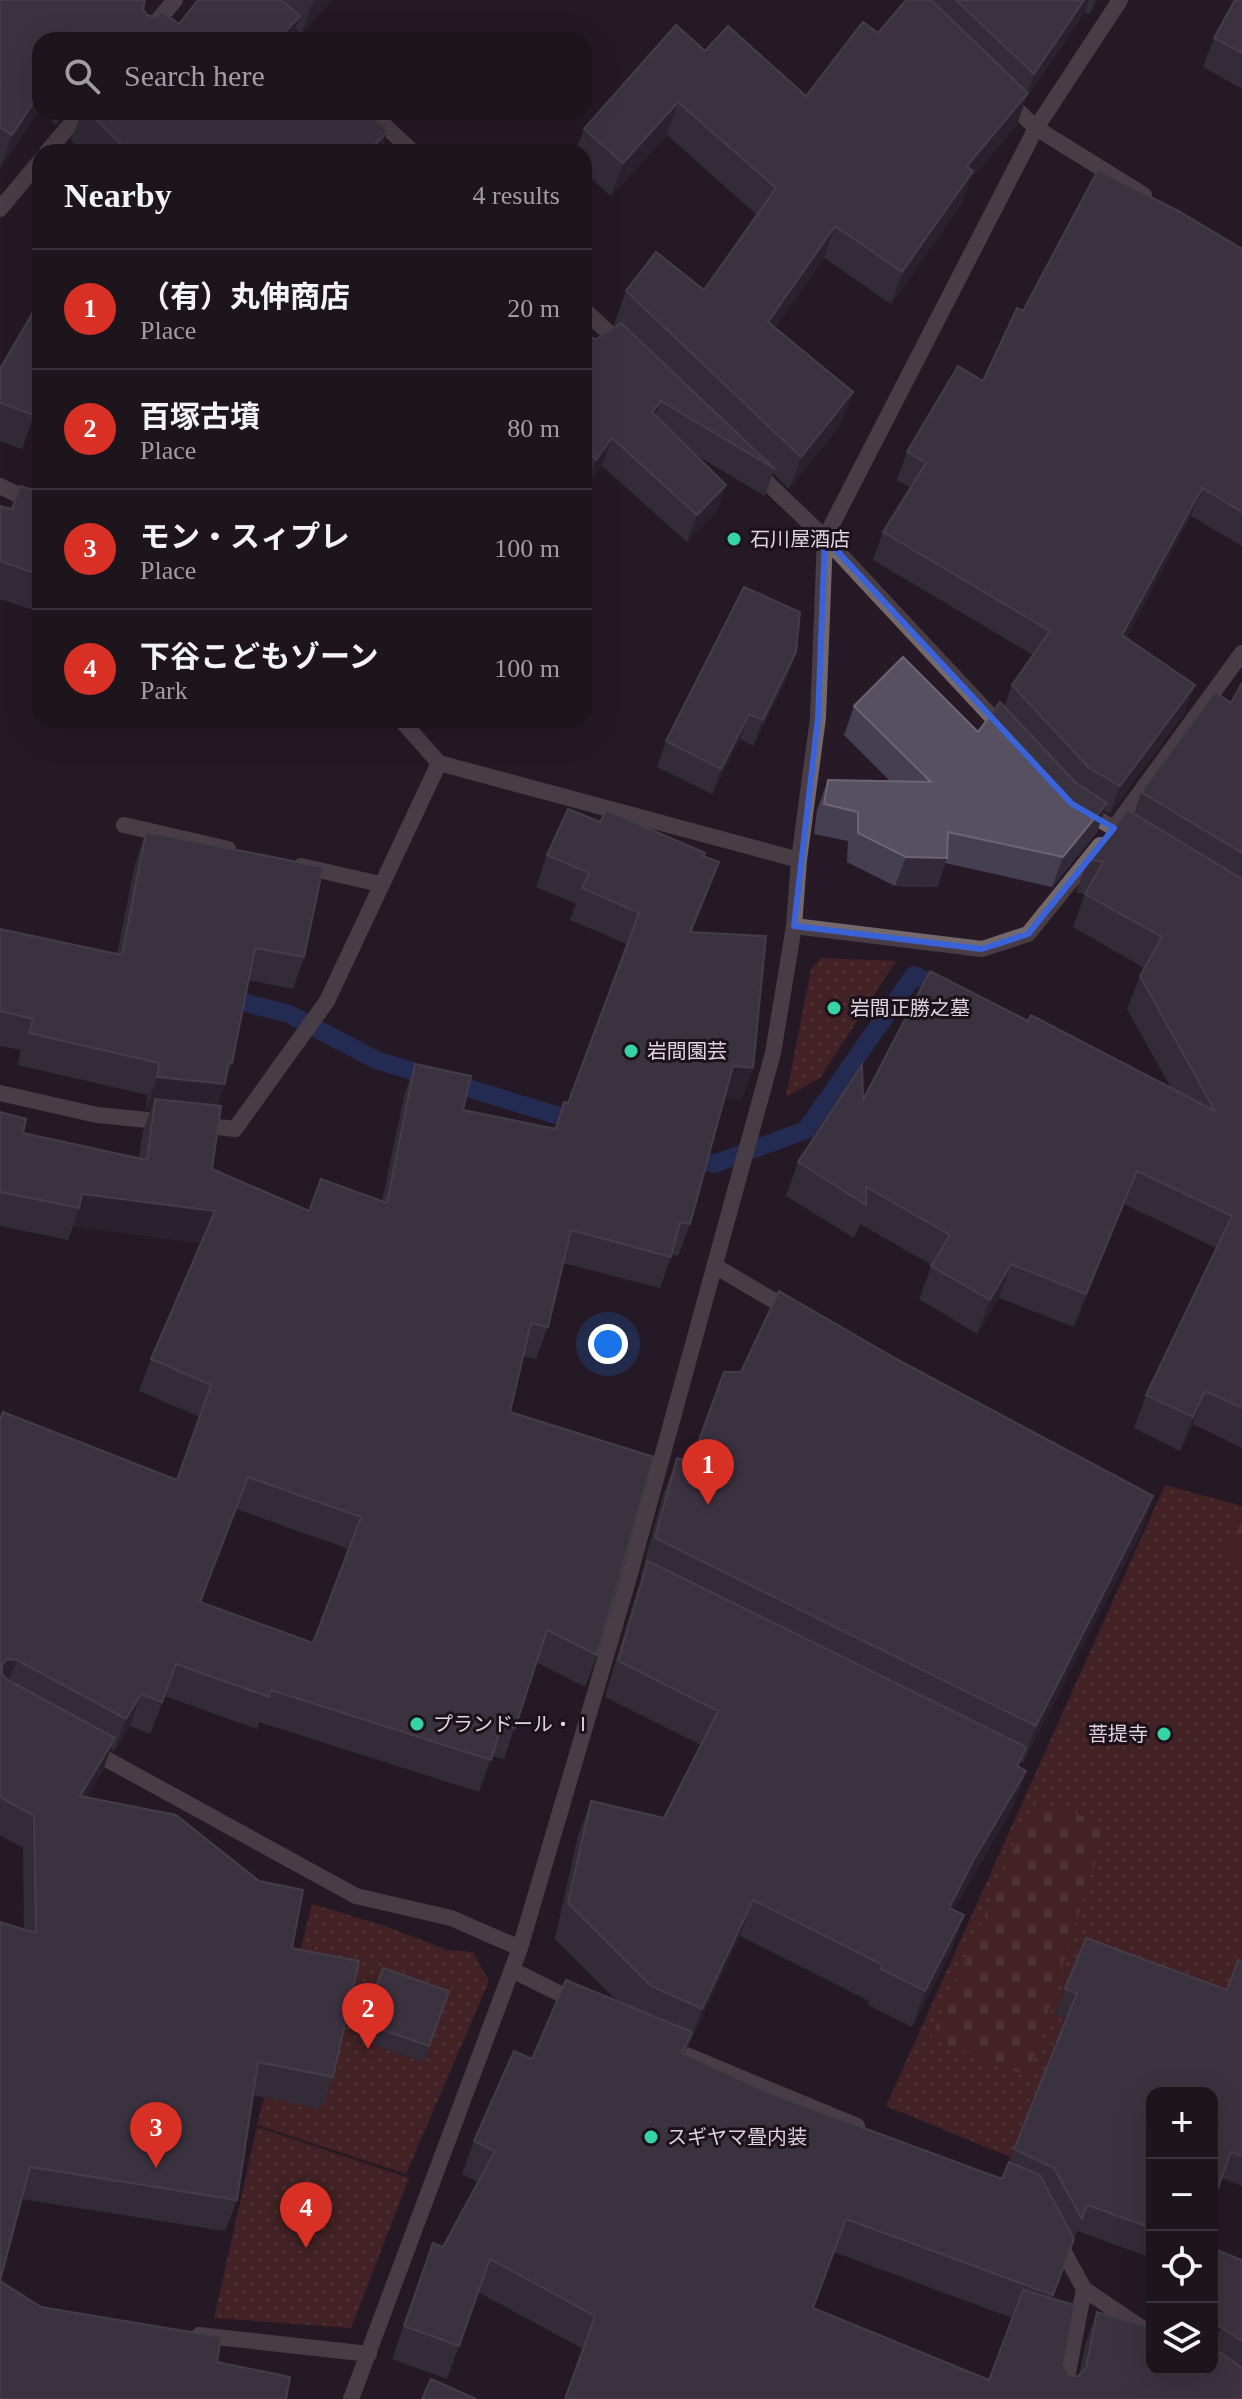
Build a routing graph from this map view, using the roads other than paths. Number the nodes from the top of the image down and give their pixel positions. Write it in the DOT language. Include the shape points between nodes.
graph roads {
  1 [pos="175,0"];
  2 [pos="246,0"];
  3 [pos="1120,0"];
  4 [pos="148,32"];
  5 [pos="283,32"];
  6 [pos="991,86"];
  7 [pos="74,120"];
  8 [pos="379,120"];
  9 [pos="1036,128"];
  10 [pos="54,144"];
  11 [pos="404,144"];
  12 [pos="32,171"];
  13 [pos="1152,200"];
  14 [pos="0,209"];
  15 [pos="592,320"];
  16 [pos="634,357"];
  17 [pos="747,464"];
  18 [pos="0,486"];
  19 [pos="32,502"];
  20 [pos="825,538"];
  21 [pos="1242,653"];
  22 [pos="408,728"];
  23 [pos="1018,746"];
  24 [pos="439,763"];
  25 [pos="1072,804"];
  26 [pos="124,825"];
  27 [pos="1114,828"];
  28 [pos="1139,844"];
  29 [pos="245,853"];
  30 [pos="799,860"];
  31 [pos="290,863"];
  32 [pos="380,884"];
  33 [pos="794,926"];
  34 [pos="0,1093"];
  35 [pos="715,1266"];
  36 [pos="809,1321"];
  37 [pos="79,1744"];
  38 [pos="520,1948"];
  39 [pos="512,1970"];
  40 [pos="595,2011"];
  41 [pos="663,2046"];
  42 [pos="878,2135"];
  43 [pos="1050,2225"];
  44 [pos="1084,2289"];
  45 [pos="1146,2331"];
  46 [pos="187,2333"];
  47 [pos="369,2354"];
  48 [pos="351,2399"];
  49 [pos="1063,2399"];
  1 -- 4 [label="street"];
  2 -- 5 [label="street"];
  3 -- 9 [label="street"];
  6 -- 9 [label="street"];
  7 -- 10 [label="street"];
  8 -- 11 [label="street"];
  9 -- 13 [label="street"];
  9 -- 20 [label="street"];
  12 -- 14 [label="street"];
  15 -- 16 [label="street" via="607,339"];
  17 -- 20 [label="street"];
  18 -- 19 [label="street"];
  20 -- 23 [label="street"];
  20 -- 30 [label="street" via="818,718"];
  21 -- 27 [label="street"];
  22 -- 24 [label="street"];
  24 -- 30 [label="street"];
  24 -- 32 [label="street"];
  25 -- 27 [label="street"];
  26 -- 29 [label="street"];
  27 -- 28 [label="street"];
  27 -- 33 [label="street" via="1028,934 982,949"];
  30 -- 33 [label="street"];
  31 -- 32 [label="street"];
  32 -- 34 [label="street" via="327,1001 235,1129 97,1115"];
  33 -- 35 [label="street" via="773,1053"];
  35 -- 36 [label="street"];
  35 -- 38 [label="street" via="635,1585"];
  37 -- 38 [label="street" via="356,1896 451,1918"];
  38 -- 39 [label="street"];
  39 -- 40 [label="street"];
  39 -- 47 [label="street"];
  41 -- 42 [label="street"];
  43 -- 44 [label="street"];
  44 -- 45 [label="street"];
  44 -- 49 [label="street"];
  46 -- 47 [label="street"];
  47 -- 48 [label="street"];
}
